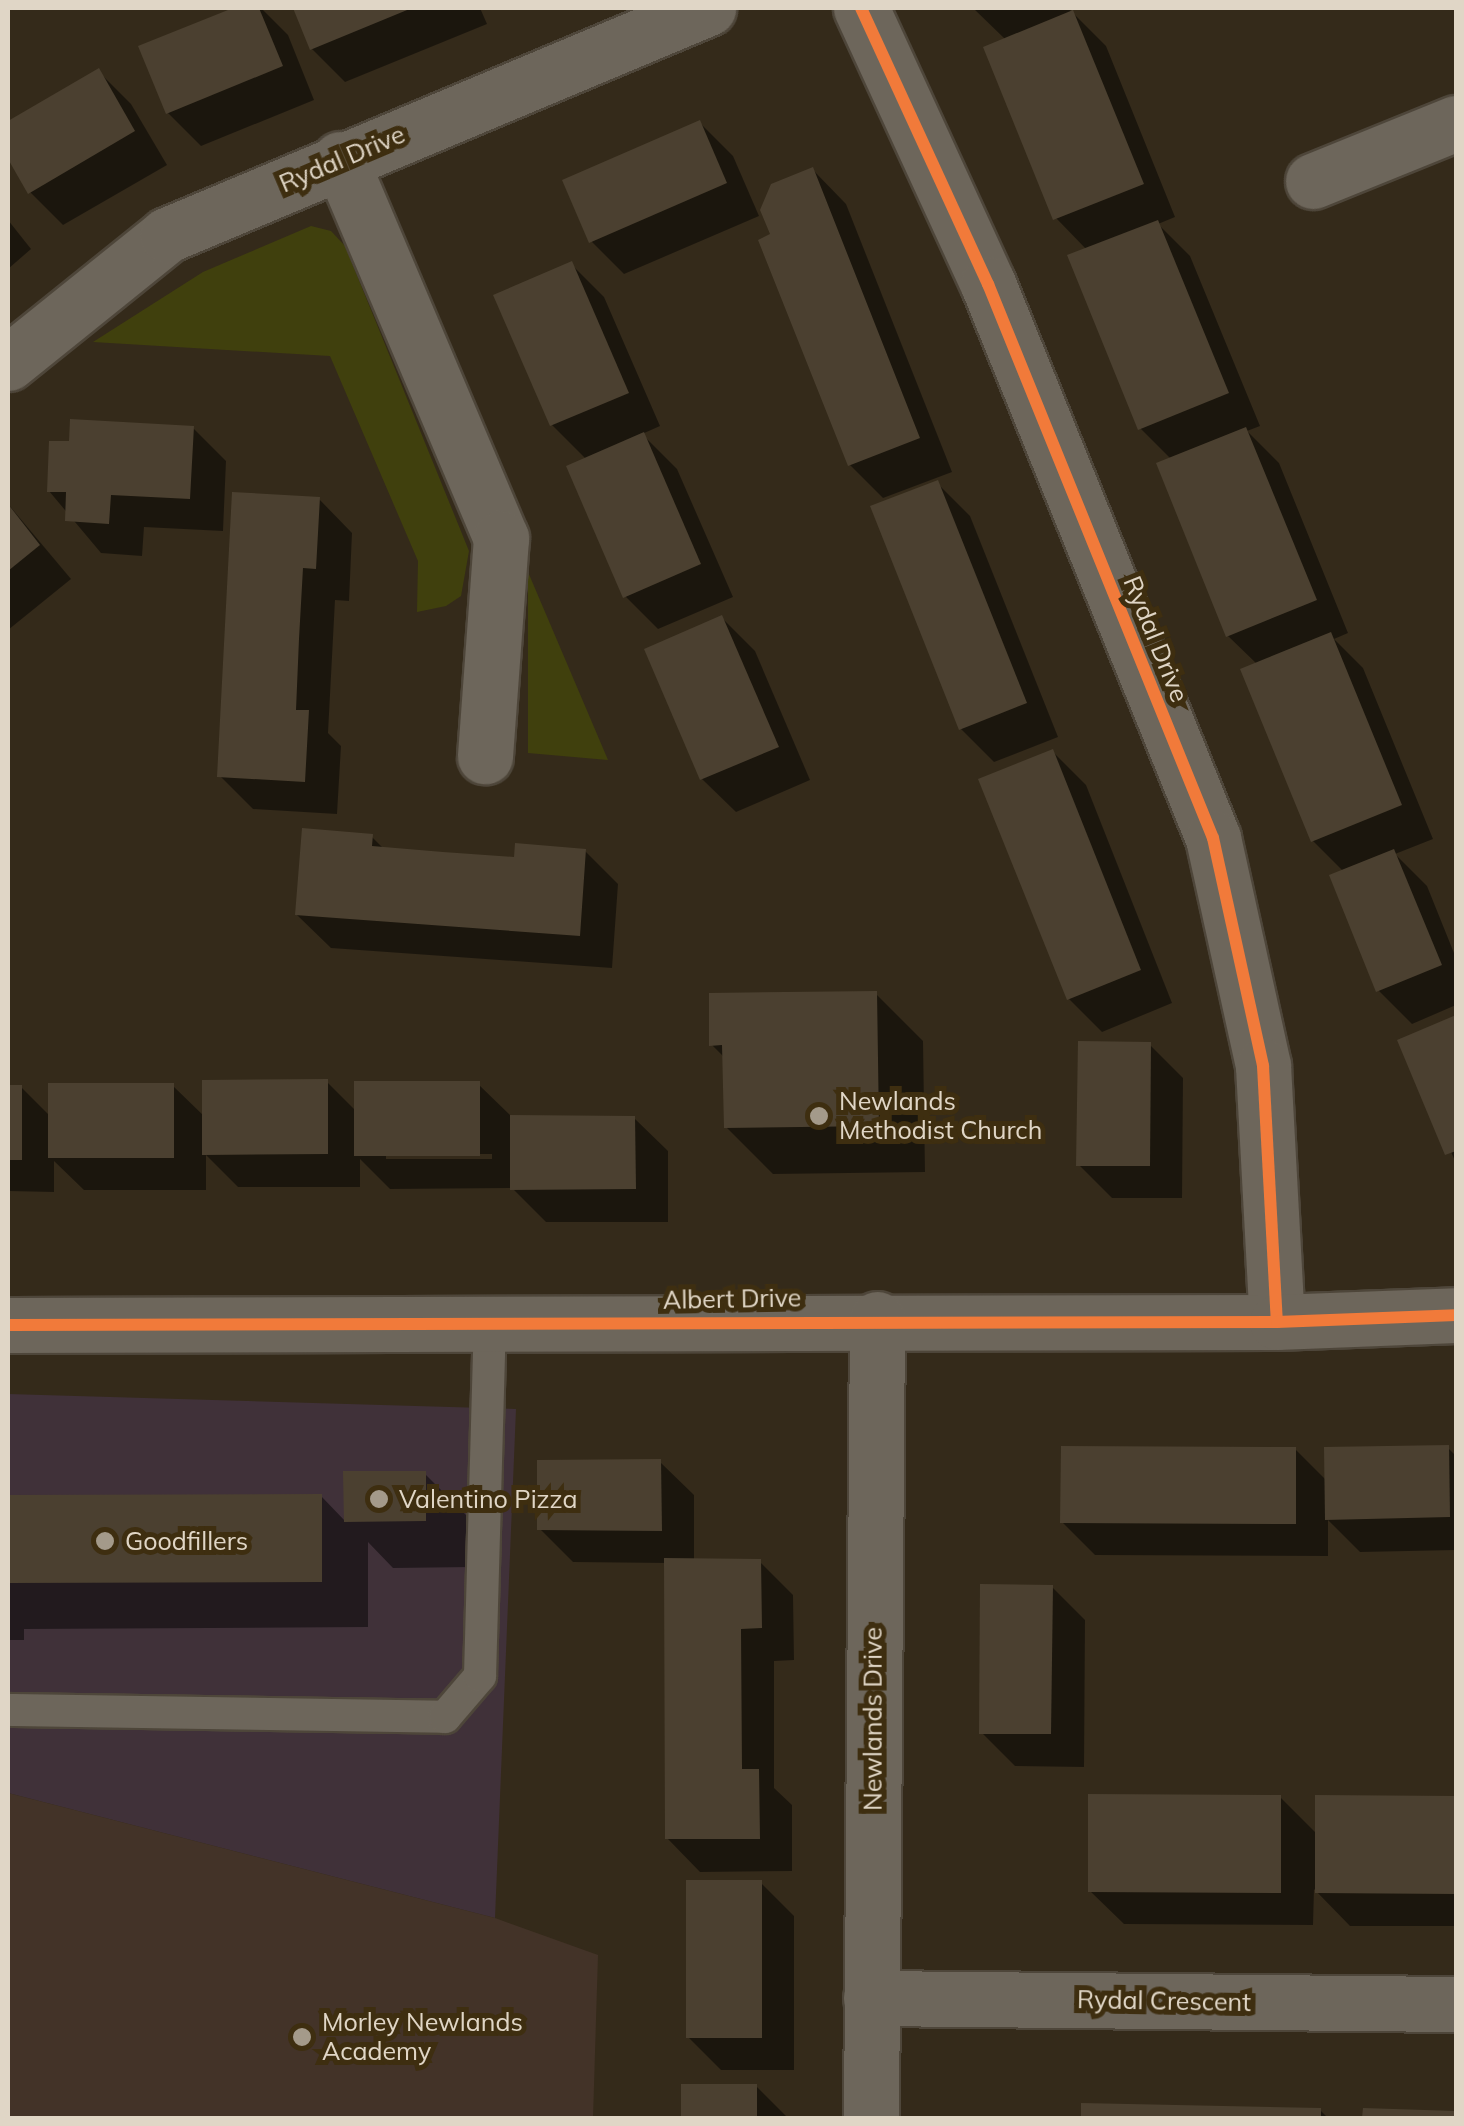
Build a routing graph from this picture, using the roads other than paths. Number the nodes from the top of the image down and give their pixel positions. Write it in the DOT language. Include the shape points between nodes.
graph roads {
  1 [pos="708,8"];
  2 [pos="861,8"];
  3 [pos="1456,122"];
  4 [pos="340,159"];
  5 [pos="1313,181"];
  6 [pos="8,363"];
  7 [pos="485,756"];
  8 [pos="1456,1314"];
  9 [pos="876,1319"];
  10 [pos="1277,1322"];
  11 [pos="8,1325"];
  12 [pos="490,1326"];
  13 [pos="8,1710"];
  14 [pos="871,1998"];
  15 [pos="1456,2004"];
  16 [pos="870,2118"];
  1 -- 4 [label="street, Rydal Drive"];
  2 -- 10 [label="street, Rydal Drive" via="988,284 1214,838 1264,1066"];
  3 -- 5 [label="street"];
  4 -- 6 [label="street, Rydal Drive" via="167,235"];
  4 -- 7 [label="street" via="501,538"];
  8 -- 10 [label="street, Albert Drive"];
  9 -- 10 [label="street, Albert Drive"];
  9 -- 12 [label="street, Albert Drive"];
  9 -- 14 [label="street, Newlands Drive"];
  11 -- 12 [label="street, Albert Drive"];
  12 -- 13 [label="lane" via="480,1676 445,1717"];
  14 -- 15 [label="street, Rydal Crescent"];
  14 -- 16 [label="street, Newlands Drive"];
}
